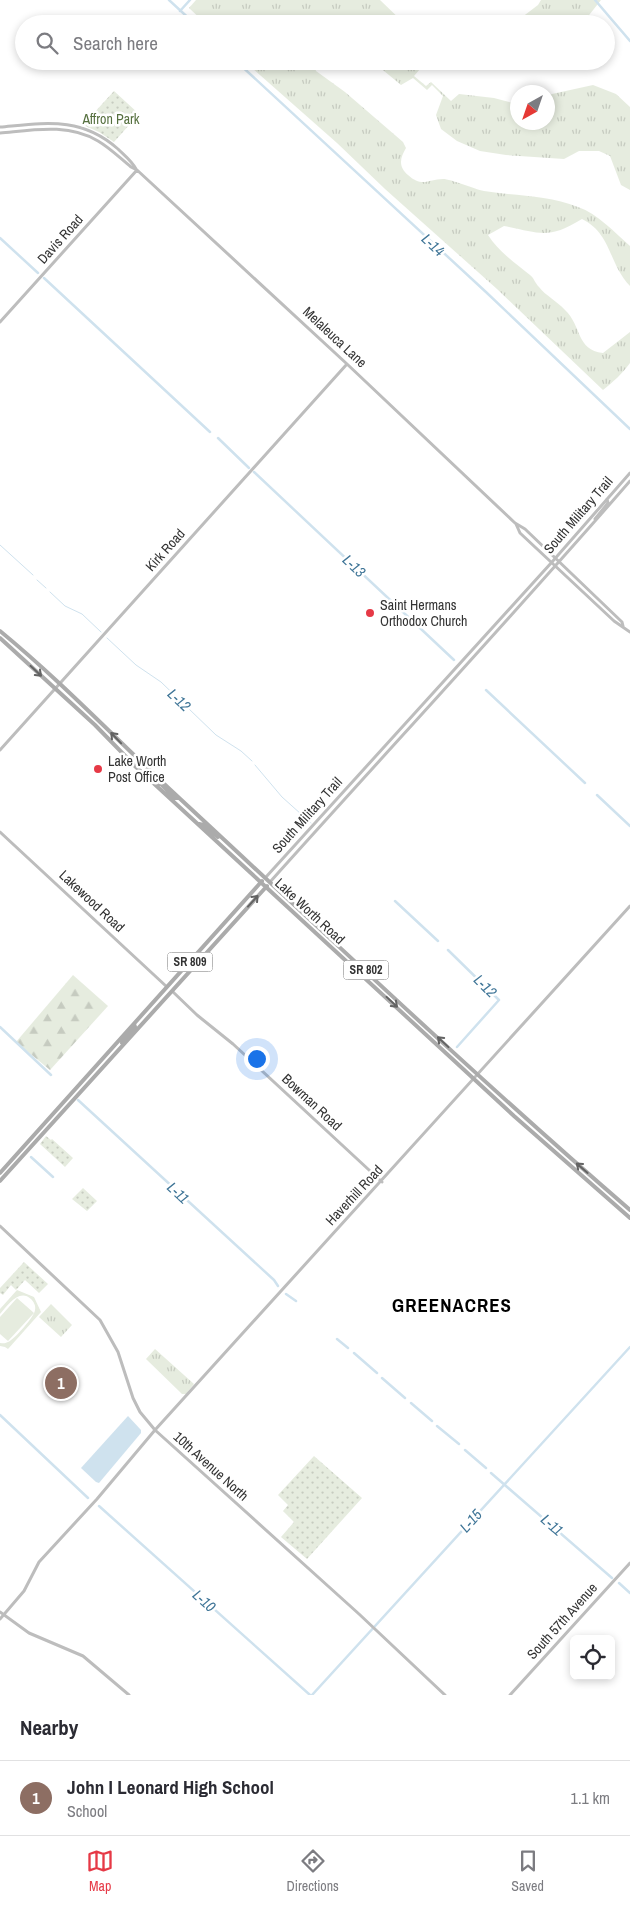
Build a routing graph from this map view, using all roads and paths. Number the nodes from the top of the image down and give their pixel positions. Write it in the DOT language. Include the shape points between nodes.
graph roads {
  1 [pos="0,127"];
  2 [pos="0,133"];
  3 [pos="137,170"];
  4 [pos="0,322"];
  5 [pos="347,364"];
  6 [pos="630,473"];
  7 [pos="630,481"];
  8 [pos="614,490"];
  9 [pos="615,498"];
  10 [pos="607,499"];
  11 [pos="516,523"];
  12 [pos="591,526"];
  13 [pos="555,558"];
  14 [pos="552,562"];
  15 [pos="560,562"];
  16 [pos="556,566"];
  17 [pos="623,626"];
  18 [pos="0,630"];
  19 [pos="630,632"];
  20 [pos="0,638"];
  21 [pos="60,684"];
  22 [pos="56,689"];
  23 [pos="0,750"];
  24 [pos="155,784"];
  25 [pos="179,798"];
  26 [pos="174,802"];
  27 [pos="197,815"];
  28 [pos="198,824"];
  29 [pos="0,832"];
  30 [pos="224,839"];
  31 [pos="266,877"];
  32 [pos="262,882"];
  33 [pos="270,882"];
  34 [pos="266,886"];
  35 [pos="630,906"];
  36 [pos="218,931"];
  37 [pos="190,962"];
  38 [pos="196,963"];
  39 [pos="168,987"];
  40 [pos="171,991"];
  41 [pos="151,1013"];
  42 [pos="134,1024"];
  43 [pos="118,1042"];
  44 [pos="122,1046"];
  45 [pos="109,1060"];
  46 [pos="478,1075"];
  47 [pos="475,1079"];
  48 [pos="514,1116"];
  49 [pos="528,1120"];
  50 [pos="0,1173"];
  51 [pos="0,1181"];
  52 [pos="382,1182"];
  53 [pos="614,1204"];
  54 [pos="630,1211"];
  55 [pos="630,1218"];
  56 [pos="0,1226"];
  57 [pos="155,1430"];
  58 [pos="630,1563"];
  59 [pos="1,1615"];
  60 [pos="129,1695"];
  61 [pos="445,1695"];
  62 [pos="510,1695"];
  1 -- 3 [label="street, Melaleuca Lane" via="57,123 78,126 107,140"];
  2 -- 3 [label="street, Melaleuca Lane" via="56,129 75,131 100,142"];
  3 -- 4 [label="street, Davis Road"];
  3 -- 5 [label="street, Melaleuca Lane"];
  5 -- 11 [label="street, Melaleuca Lane"];
  5 -- 21 [label="street, Kirk Road"];
  6 -- 8 [label="street, South Military Trail"];
  7 -- 9 [label="street, South Military Trail"];
  8 -- 9 [label="street"];
  8 -- 10 [label="street, South Military Trail"];
  9 -- 12 [label="street, South Military Trail"];
  10 -- 12 [label="street" via="608,503"];
  10 -- 13 [label="street, South Military Trail"];
  11 -- 13 [label="street, Melaleuca Lane"];
  11 -- 14 [label="street, Melaleuca Lane" via="520,532"];
  12 -- 15 [label="street, South Military Trail"];
  13 -- 14 [label="street, South Military Trail"];
  13 -- 15 [label="street, Melaleuca Lane"];
  14 -- 16 [label="street, Melaleuca Lane"];
  14 -- 31 [label="street, South Military Trail"];
  15 -- 16 [label="street, South Military Trail"];
  15 -- 17 [label="street, Melaleuca Lane"];
  16 -- 17 [label="street, Melaleuca Lane"];
  16 -- 33 [label="street, South Military Trail"];
  17 -- 19 [label="street, Melaleuca Lane"];
  18 -- 21 [label="main road, Lake Worth Road / SR 802"];
  20 -- 22 [label="main road, Lake Worth Road / SR 802, one-way"];
  21 -- 22 [label="street, Kirk Road"];
  25 -- 21 [label="main road, Lake Worth Road / SR 802, one-way"];
  22 -- 23 [label="street, Kirk Road"];
  22 -- 24 [label="main road, Lake Worth Road / SR 802"];
  24 -- 25 [label="main road" via="161,784"];
  24 -- 26 [label="main road, Lake Worth Road / SR 802"];
  25 -- 27 [label="main road, Lake Worth Road / SR 802"];
  26 -- 27 [label="main road"];
  26 -- 28 [label="main road, Lake Worth Road / SR 802"];
  27 -- 30 [label="main road, Lake Worth Road / SR 802"];
  28 -- 30 [label="main road"];
  28 -- 32 [label="main road, Lake Worth Road / SR 802"];
  29 -- 39 [label="street, Lakewood Road"];
  30 -- 31 [label="main road, Lake Worth Road / SR 802"];
  31 -- 32 [label="main road, South Military Trail / SR 809"];
  31 -- 33 [label="main road, Lake Worth Road / SR 802"];
  32 -- 34 [label="main road, Lake Worth Road / SR 802"];
  32 -- 36 [label="main road, South Military Trail / SR 809"];
  33 -- 34 [label="main road, South Military Trail / SR 809"];
  46 -- 33 [label="main road, Lake Worth Road / SR 802, one-way"];
  38 -- 34 [label="main road, South Military Trail / SR 809, one-way"];
  34 -- 47 [label="main road, Lake Worth Road / SR 802, one-way"];
  35 -- 46 [label="street, Haverhill Road"];
  36 -- 37 [label="main road, South Military Trail / SR 809"];
  36 -- 38 [label="main road" via="217,937"];
  37 -- 39 [label="main road, South Military Trail / SR 809"];
  37 -- 40 [label="main road" via="190,967"];
  38 -- 40 [label="main road, South Military Trail / SR 809"];
  39 -- 41 [label="main road" via="168,992"];
  39 -- 42 [label="main road, South Military Trail / SR 809"];
  40 -- 41 [label="main road, South Military Trail / SR 809"];
  40 -- 52 [label="street, Bowman Road"];
  41 -- 44 [label="main road, South Military Trail / SR 809"];
  42 -- 43 [label="main road, South Military Trail / SR 809"];
  42 -- 44 [label="main road"];
  43 -- 45 [label="main road" via="118,1048"];
  43 -- 50 [label="main road, South Military Trail / SR 809"];
  44 -- 45 [label="main road, South Military Trail / SR 809"];
  45 -- 51 [label="main road, South Military Trail / SR 809"];
  46 -- 47 [label="street, Haverhill Road"];
  46 -- 49 [label="main road, Lake Worth Road / SR 802"];
  47 -- 48 [label="main road, Lake Worth Road / SR 802"];
  47 -- 52 [label="street, Haverhill Road"];
  48 -- 49 [label="main road"];
  48 -- 53 [label="main road, Lake Worth Road / SR 802"];
  54 -- 49 [label="main road, Lake Worth Road / SR 802, one-way"];
  52 -- 57 [label="street, Haverhill Road"];
  53 -- 54 [label="main road"];
  53 -- 55 [label="main road, Lake Worth Road / SR 802"];
  56 -- 57 [label="street, 10th Avenue North" via="100,1320 118,1352 134,1401"];
  57 -- 59 [label="street, Haverhill Road" via="39,1562 24,1591"];
  57 -- 61 [label="street, 10th Avenue North"];
  58 -- 62 [label="street, South 57th Avenue"];
  59 -- 60 [label="street" via="29,1633 83,1656"];
}
